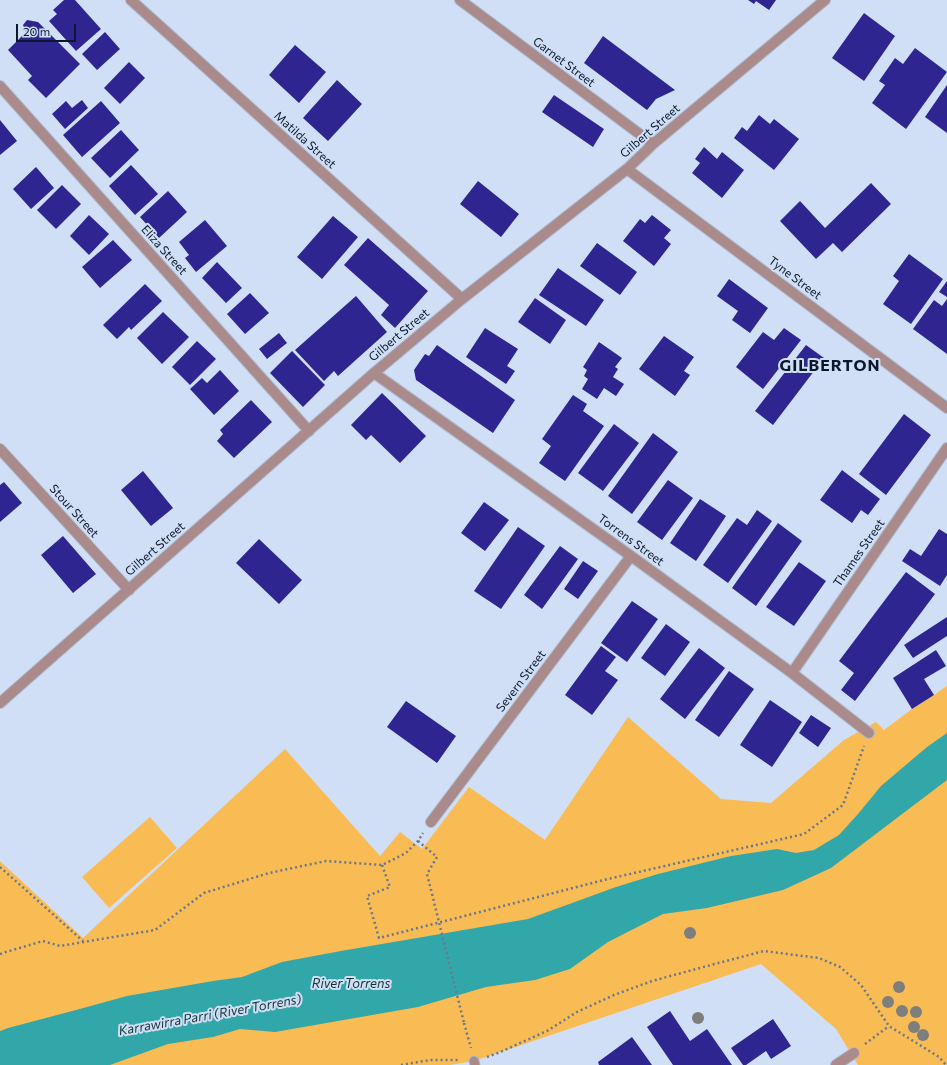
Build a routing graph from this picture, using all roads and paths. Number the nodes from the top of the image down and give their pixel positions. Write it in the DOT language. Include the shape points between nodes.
graph roads {
  1 [pos="131,0"];
  2 [pos="460,0"];
  3 [pos="825,0"];
  4 [pos="0,86"];
  5 [pos="653,144"];
  6 [pos="627,169"];
  7 [pos="462,299"];
  8 [pos="374,373"];
  9 [pos="947,408"];
  10 [pos="309,431"];
  11 [pos="947,448"];
  12 [pos="0,449"];
  13 [pos="631,556"];
  14 [pos="129,590"];
  15 [pos="792,674"];
  16 [pos="0,703"];
  17 [pos="869,733"];
  18 [pos="431,822"];
  19 [pos="418,841"];
  20 [pos="382,865"];
  21 [pos="0,867"];
  22 [pos="83,942"];
  23 [pos="0,954"];
  24 [pos="889,1026"];
  25 [pos="854,1053"];
  26 [pos="474,1063"];
  27 [pos="401,1065"];
  28 [pos="836,1065"];
  29 [pos="946,1065"];
  1 -- 7 [label="street, Matilda Street"];
  2 -- 5 [label="street, Garnet Street"];
  3 -- 5 [label="street, Gilbert Street"];
  4 -- 10 [label="street, Eliza Street"];
  5 -- 6 [label="street, Gilbert Street"];
  6 -- 7 [label="street, Gilbert Street"];
  6 -- 9 [label="street, Tyne Street"];
  7 -- 8 [label="street, Gilbert Street"];
  8 -- 10 [label="street, Gilbert Street"];
  8 -- 13 [label="street, Torrens Street"];
  10 -- 14 [label="street, Gilbert Street"];
  11 -- 15 [label="street, Thames Street"];
  12 -- 14 [label="street, Stour Street"];
  13 -- 15 [label="street, Torrens Street"];
  13 -- 18 [label="street, Severn Street"];
  14 -- 16 [label="street, Gilbert Street"];
  15 -- 17 [label="street, Torrens Street"];
  17 -- 20 [label="path" via="843,805 804,834 608,879 379,938 367,896 390,887"];
  18 -- 19 [label="path"];
  19 -- 20 [label="path" via="406,853"];
  19 -- 26 [label="path, bridge" via="437,857 427,874"];
  20 -- 22 [label="path" via="326,861 269,873 204,893 155,930"];
  21 -- 22 [label="path"];
  22 -- 23 [label="path" via="60,946 43,941"];
  24 -- 25 [label="path"];
  24 -- 26 [label="path" via="861,985 840,967 818,958 764,951 652,981 614,995 577,1012 547,1031"];
  24 -- 29 [label="path" via="939,1057"];
  25 -- 28 [label="street"];
  26 -- 27 [label="path" via="430,1060"];
}
